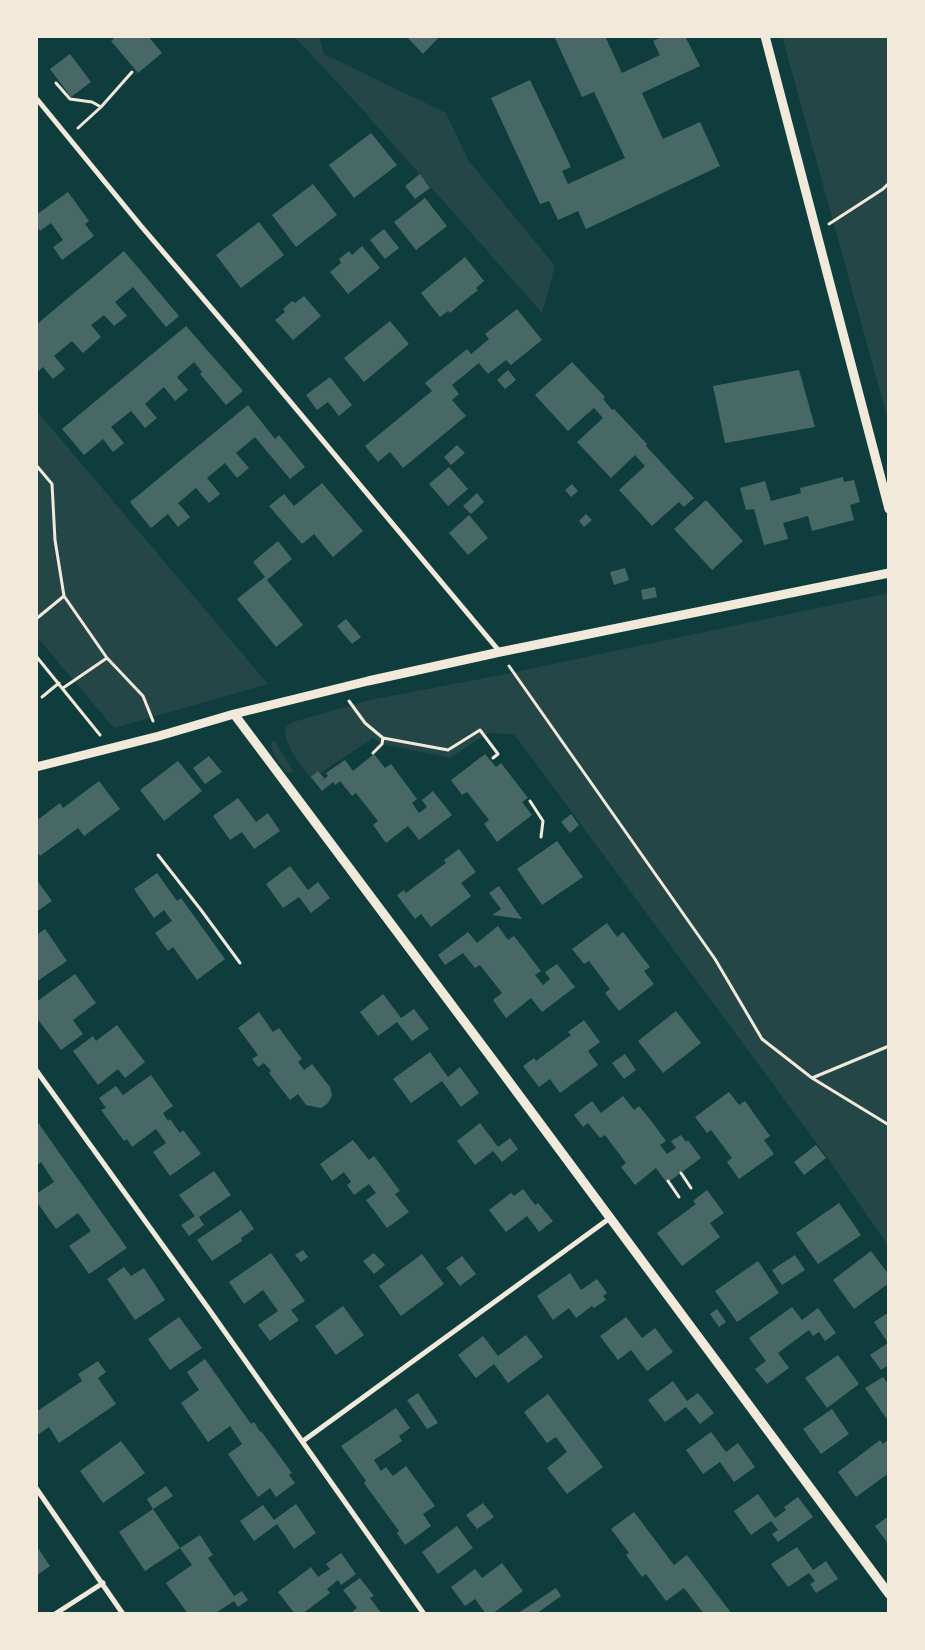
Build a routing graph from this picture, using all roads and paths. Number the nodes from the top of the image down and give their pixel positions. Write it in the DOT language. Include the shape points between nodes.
graph roads {
  1 [pos="765,36"];
  2 [pos="132,72"];
  3 [pos="56,84"];
  4 [pos="36,98"];
  5 [pos="100,107"];
  6 [pos="78,128"];
  7 [pos="889,183"];
  8 [pos="816,232"];
  9 [pos="36,465"];
  10 [pos="889,509"];
  11 [pos="889,573"];
  12 [pos="64,596"];
  13 [pos="36,619"];
  14 [pos="500,652"];
  15 [pos="36,656"];
  16 [pos="107,658"];
  17 [pos="514,672"];
  18 [pos="59,684"];
  19 [pos="344,687"];
  20 [pos="63,688"];
  21 [pos="42,697"];
  22 [pos="234,714"];
  23 [pos="159,736"];
  24 [pos="384,738"];
  25 [pos="109,748"];
  26 [pos="373,752"];
  27 [pos="494,758"];
  28 [pos="36,767"];
  29 [pos="530,801"];
  30 [pos="541,837"];
  31 [pos="158,855"];
  32 [pos="240,964"];
  33 [pos="889,1046"];
  34 [pos="36,1070"];
  35 [pos="812,1078"];
  36 [pos="889,1125"];
  37 [pos="681,1172"];
  38 [pos="668,1181"];
  39 [pos="691,1188"];
  40 [pos="679,1197"];
  41 [pos="610,1218"];
  42 [pos="303,1442"];
  43 [pos="36,1488"];
  44 [pos="103,1583"];
  45 [pos="889,1594"];
  46 [pos="55,1614"];
  47 [pos="124,1614"];
  48 [pos="424,1614"];
  1 -- 8 [label="street"];
  2 -- 5 [label="path"];
  3 -- 5 [label="path" via="70,99 92,102"];
  4 -- 14 [label="street"];
  5 -- 6 [label="path"];
  7 -- 8 [label="path"];
  8 -- 10 [label="street"];
  9 -- 12 [label="path" via="52,484"];
  11 -- 14 [label="street"];
  12 -- 13 [label="path"];
  12 -- 16 [label="path"];
  14 -- 19 [label="street"];
  15 -- 18 [label="path"];
  16 -- 20 [label="path"];
  16 -- 23 [label="path" via="143,696"];
  17 -- 35 [label="path" via="715,959 762,1039"];
  18 -- 20 [label="path"];
  18 -- 21 [label="path"];
  19 -- 22 [label="street"];
  19 -- 24 [label="path" via="349,702 365,723"];
  20 -- 25 [label="path"];
  22 -- 23 [label="street"];
  22 -- 41 [label="street"];
  23 -- 25 [label="street"];
  24 -- 26 [label="path"];
  24 -- 27 [label="path" via="448,750 480,730 498,754"];
  25 -- 28 [label="street"];
  29 -- 30 [label="path" via="543,821"];
  31 -- 32 [label="path"];
  33 -- 35 [label="path"];
  34 -- 42 [label="street"];
  35 -- 36 [label="path"];
  37 -- 39 [label="path"];
  38 -- 40 [label="path"];
  41 -- 42 [label="street"];
  41 -- 45 [label="street"];
  42 -- 48 [label="street"];
  43 -- 44 [label="street"];
  44 -- 46 [label="street"];
  44 -- 47 [label="street"];
}
